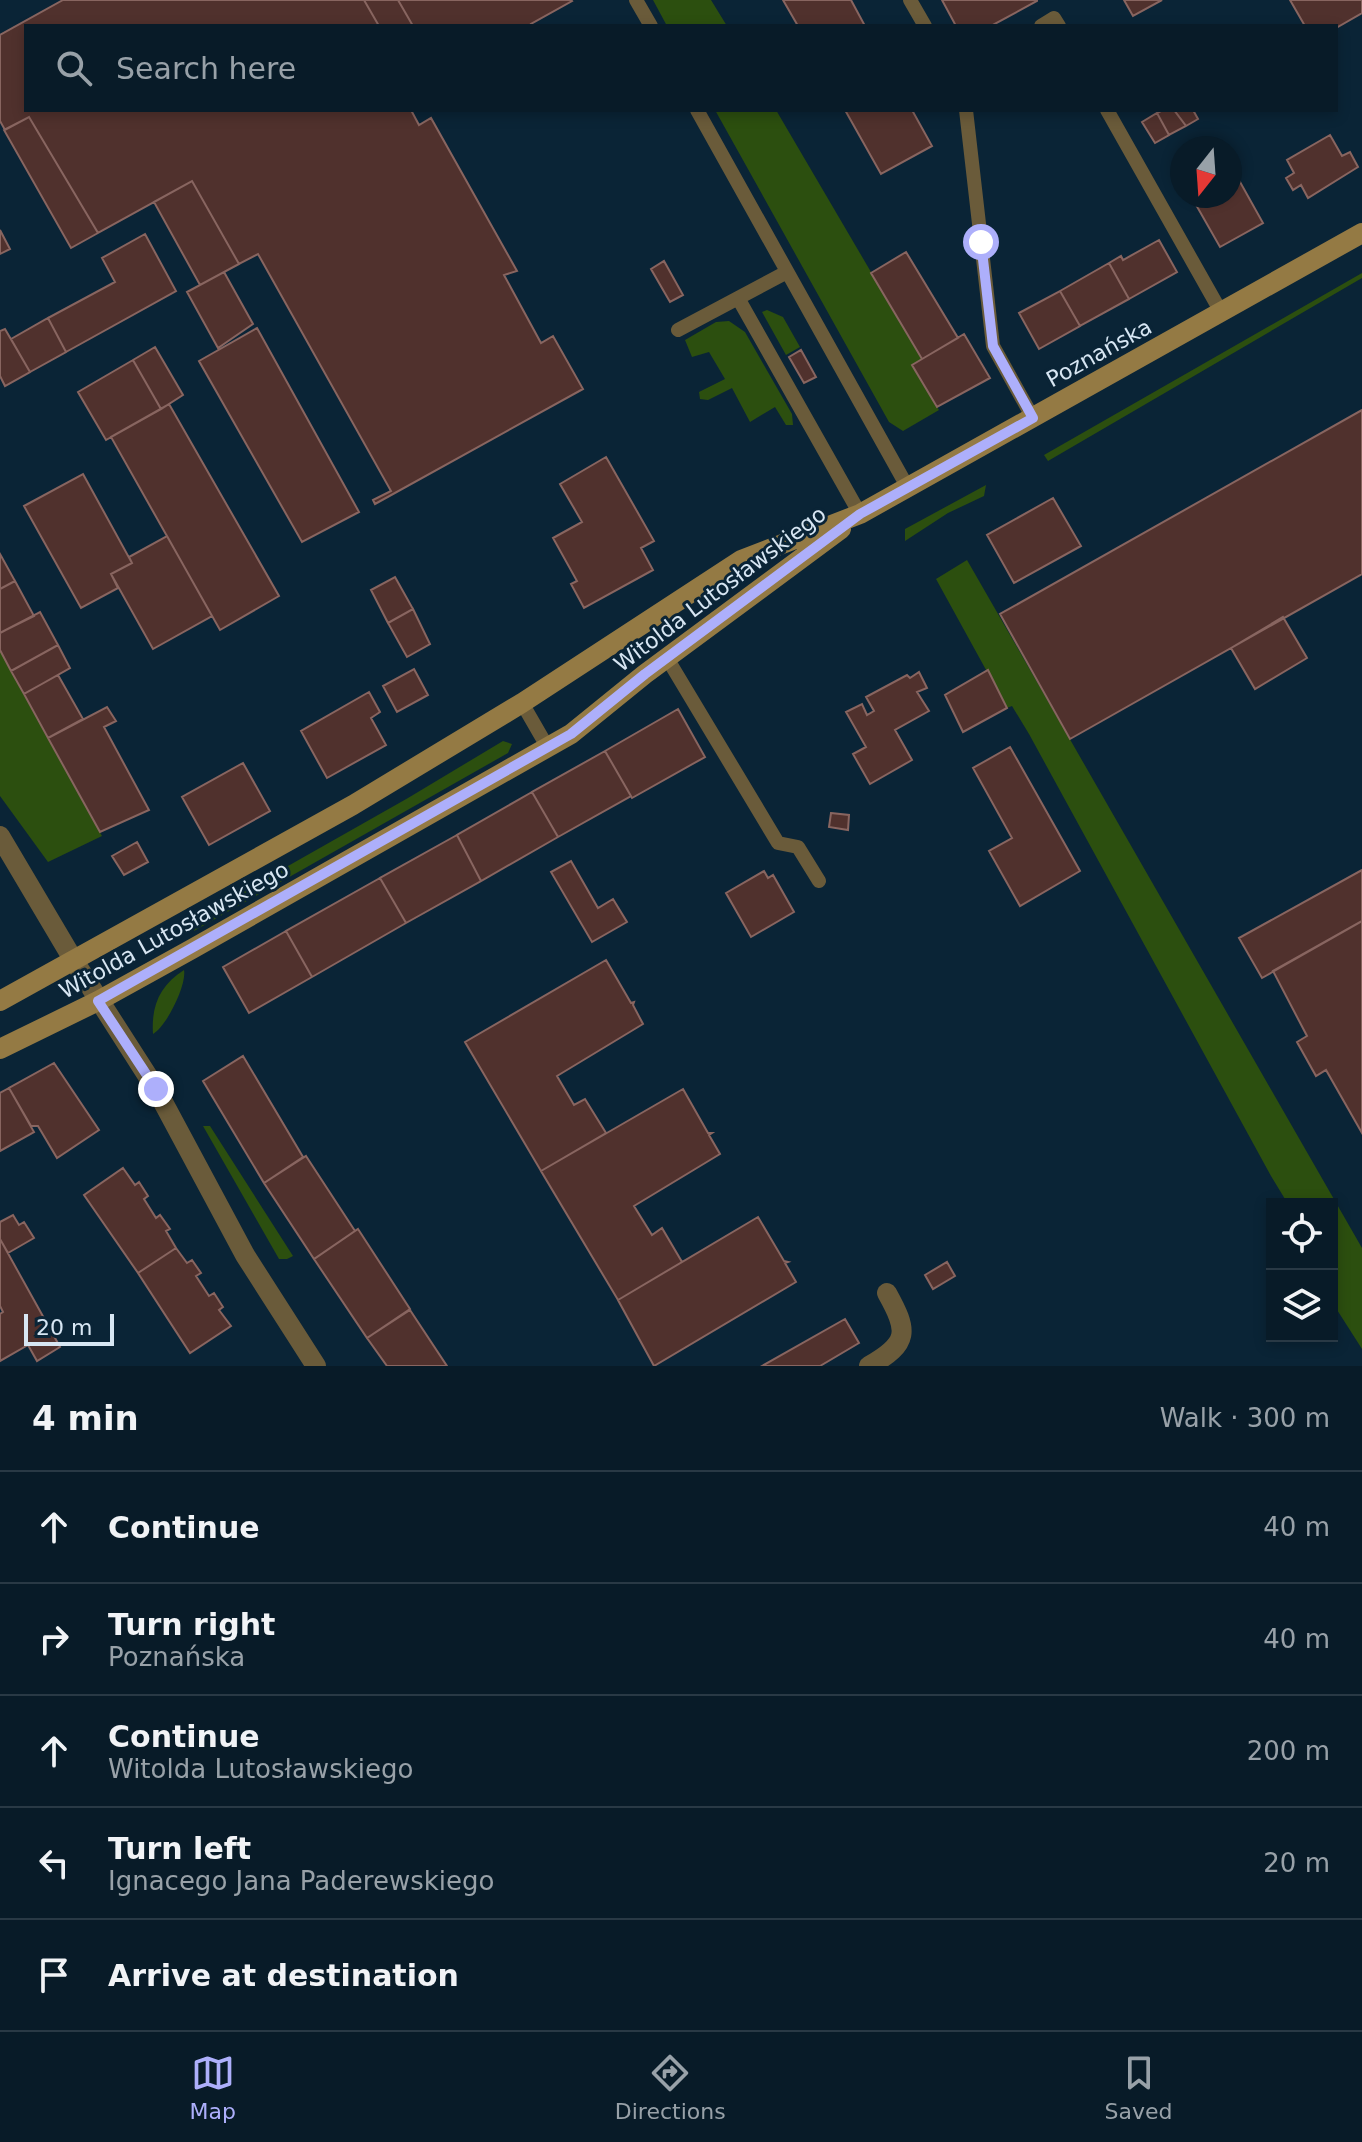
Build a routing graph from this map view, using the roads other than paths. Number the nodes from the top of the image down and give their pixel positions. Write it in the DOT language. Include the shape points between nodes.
graph roads {
  1 [pos="636,0"];
  2 [pos="910,0"];
  3 [pos="650,24"];
  4 [pos="924,24"];
  5 [pos="698,112"];
  6 [pos="966,112"];
  7 [pos="1108,112"];
  8 [pos="1362,233"];
  9 [pos="787,272"];
  10 [pos="738,298"];
  11 [pos="1221,312"];
  12 [pos="678,330"];
  13 [pos="1033,418"];
  14 [pos="908,488"];
  15 [pos="860,514"];
  16 [pos="667,658"];
  17 [pos="522,703"];
  18 [pos="548,748"];
  19 [pos="0,836"];
  20 [pos="819,881"];
  21 [pos="74,961"];
  22 [pos="0,1001"];
  23 [pos="98,1001"];
  24 [pos="0,1049"];
  25 [pos="887,1293"];
  26 [pos="316,1366"];
  27 [pos="869,1366"];
  1 -- 3 [label="lane"];
  2 -- 4 [label="lane"];
  5 -- 9 [label="lane"];
  6 -- 13 [label="lane" via="993,346"];
  7 -- 11 [label="lane"];
  8 -- 11 [label="main road, Poznańska"];
  9 -- 10 [label="lane"];
  9 -- 14 [label="lane"];
  10 -- 12 [label="lane"];
  10 -- 15 [label="lane"];
  11 -- 13 [label="main road, Poznańska"];
  13 -- 14 [label="main road, Poznańska"];
  14 -- 15 [label="main road, Poznańska"];
  15 -- 16 [label="main road, Witolda Lutosławskiego"];
  15 -- 17 [label="main road, Witolda Lutosławskiego" via="741,560"];
  16 -- 18 [label="main road, Witolda Lutosławskiego"];
  16 -- 20 [label="lane" via="778,843 798,847"];
  17 -- 18 [label="lane"];
  17 -- 21 [label="main road, Witolda Lutosławskiego" via="353,805"];
  18 -- 23 [label="main road, Witolda Lutosławskiego"];
  19 -- 21 [label="street"];
  21 -- 22 [label="main road, Witolda Lutosławskiego"];
  21 -- 23 [label="street"];
  23 -- 24 [label="main road, Witolda Lutosławskiego"];
  23 -- 26 [label="street" via="164,1103 245,1255"];
  25 -- 27 [label="street" via="901,1317 903,1333 893,1350"];
}
